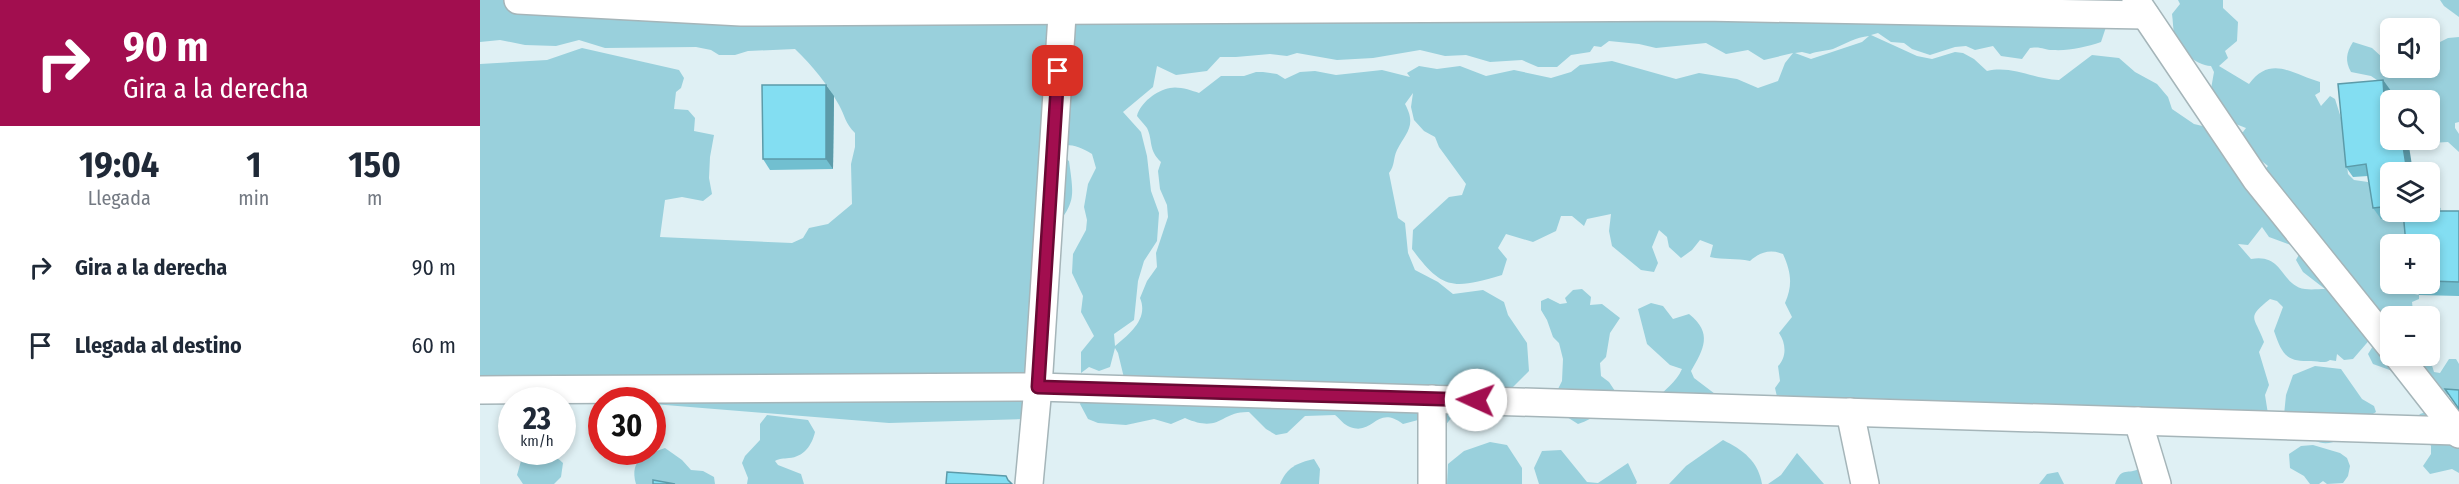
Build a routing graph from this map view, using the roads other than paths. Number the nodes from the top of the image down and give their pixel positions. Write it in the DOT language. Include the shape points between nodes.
graph roads {
  1 [pos="518,0"];
  2 [pos="1062,5"];
  3 [pos="2140,7"];
  4 [pos="2380,333"];
  5 [pos="2406,366"];
  6 [pos="1038,387"];
  7 [pos="480,390"];
  8 [pos="1432,399"];
  9 [pos="1850,412"];
  10 [pos="2138,421"];
  11 [pos="2458,433"];
  12 [pos="1029,484"];
  13 [pos="1432,484"];
  14 [pos="1865,484"];
  15 [pos="2157,484"];
  1 -- 2 [label="street" via="741,12"];
  2 -- 3 [label="street"];
  2 -- 6 [label="street"];
  3 -- 4 [label="street" via="2256,179"];
  5 -- 11 [label="street"];
  6 -- 7 [label="street"];
  6 -- 8 [label="street"];
  6 -- 12 [label="street"];
  8 -- 9 [label="street"];
  8 -- 13 [label="street"];
  9 -- 10 [label="street"];
  9 -- 14 [label="street"];
  10 -- 11 [label="street"];
  10 -- 15 [label="street"];
}
